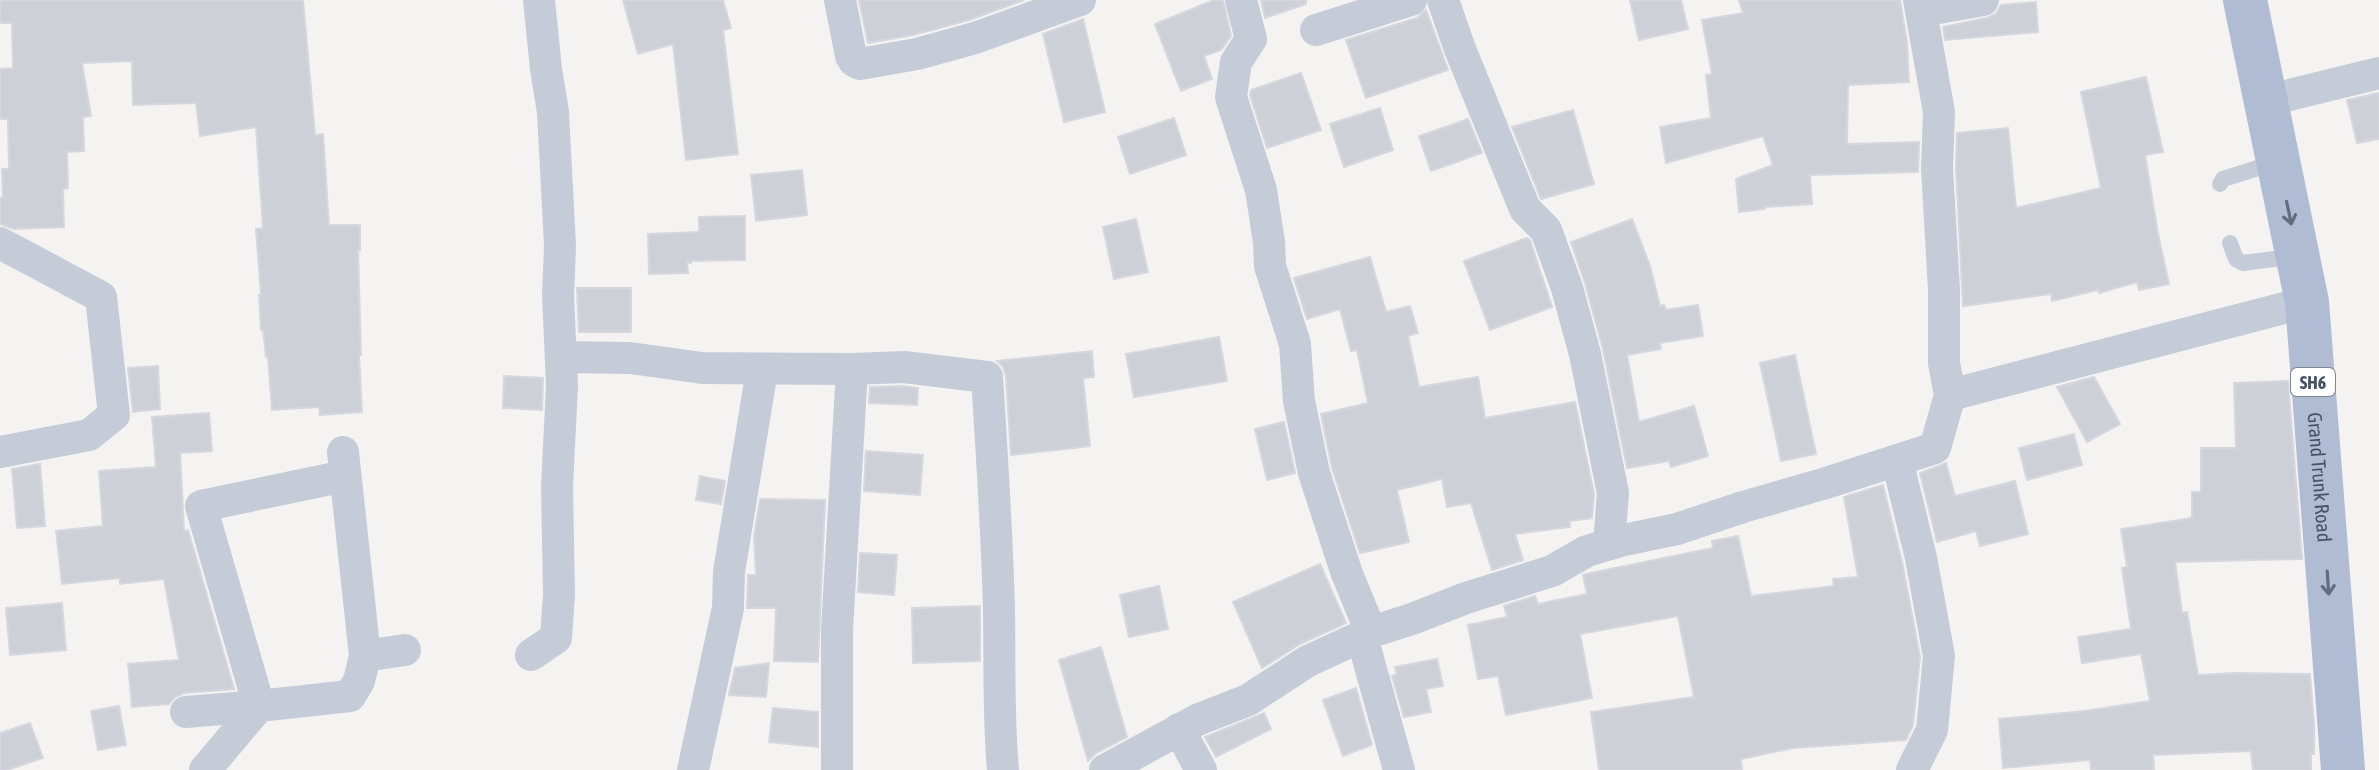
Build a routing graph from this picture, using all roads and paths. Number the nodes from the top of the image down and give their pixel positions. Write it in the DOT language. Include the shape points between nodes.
graph roads {
  1 [pos="539,0"];
  2 [pos="840,0"];
  3 [pos="1080,0"];
  4 [pos="1241,0"];
  5 [pos="1411,0"];
  6 [pos="1443,0"];
  7 [pos="1983,0"];
  8 [pos="2245,0"];
  9 [pos="1921,5"];
  10 [pos="1316,30"];
  11 [pos="2379,73"];
  12 [pos="2265,101"];
  13 [pos="2278,161"];
  14 [pos="2220,184"];
  15 [pos="0,243"];
  16 [pos="2230,243"];
  17 [pos="2298,256"];
  18 [pos="2307,302"];
  19 [pos="561,357"];
  20 [pos="852,369"];
  21 [pos="762,370"];
  22 [pos="1950,395"];
  23 [pos="0,452"];
  24 [pos="1897,460"];
  25 [pos="1609,544"];
  26 [pos="1367,634"];
  27 [pos="405,650"];
  28 [pos="531,655"];
  29 [pos="365,656"];
  30 [pos="259,706"];
  31 [pos="186,712"];
  32 [pos="1179,729"];
  33 [pos="205,770"];
  34 [pos="693,770"];
  35 [pos="837,770"];
  36 [pos="1003,770"];
  37 [pos="1105,770"];
  38 [pos="1201,770"];
  39 [pos="1399,770"];
  40 [pos="1912,770"];
  41 [pos="2343,770"];
  1 -- 19 [label="street" via="553,112"];
  2 -- 3 [label="street" via="851,56 860,64 975,38"];
  4 -- 26 [label="street" via="1251,39 1236,62 1231,97 1261,190 1270,266 1295,344 1299,401 1314,473"];
  5 -- 10 [label="street"];
  6 -- 25 [label="street" via="1525,209 1546,230 1567,288 1613,493"];
  7 -- 9 [label="street"];
  8 -- 12 [label="main road, Grand Trunk Road / SH6"];
  9 -- 22 [label="street" via="1939,112 1944,363"];
  11 -- 12 [label="street"];
  12 -- 13 [label="main road, Grand Trunk Road / SH6"];
  13 -- 14 [label="lane"];
  13 -- 17 [label="main road, Grand Trunk Road / SH6, one-way"];
  15 -- 23 [label="street" via="101,297 114,415 89,435"];
  16 -- 17 [label="lane" via="2243,263"];
  17 -- 18 [label="main road, Grand Trunk Road / SH6"];
  18 -- 22 [label="street"];
  18 -- 41 [label="main road, Grand Trunk Road / SH6, one-way"];
  19 -- 21 [label="street"];
  19 -- 28 [label="street" via="556,638"];
  20 -- 21 [label="street"];
  20 -- 35 [label="street" via="837,630"];
  20 -- 36 [label="street" via="904,367 987,377"];
  21 -- 34 [label="street" via="729,572 728,608"];
  22 -- 24 [label="street" via="1935,448"];
  24 -- 25 [label="street" via="1677,529"];
  24 -- 40 [label="street" via="1939,656 1932,730"];
  25 -- 26 [label="street" via="1552,571"];
  26 -- 32 [label="street" via="1308,661 1248,700"];
  26 -- 39 [label="street"];
  27 -- 29 [label="street"];
  29 -- 30 [label="street" via="350,696"];
  29 -- 30 [label="street" via="344,464 201,506"];
  30 -- 31 [label="street"];
  30 -- 33 [label="street"];
  32 -- 37 [label="street"];
  32 -- 38 [label="street"];
}
